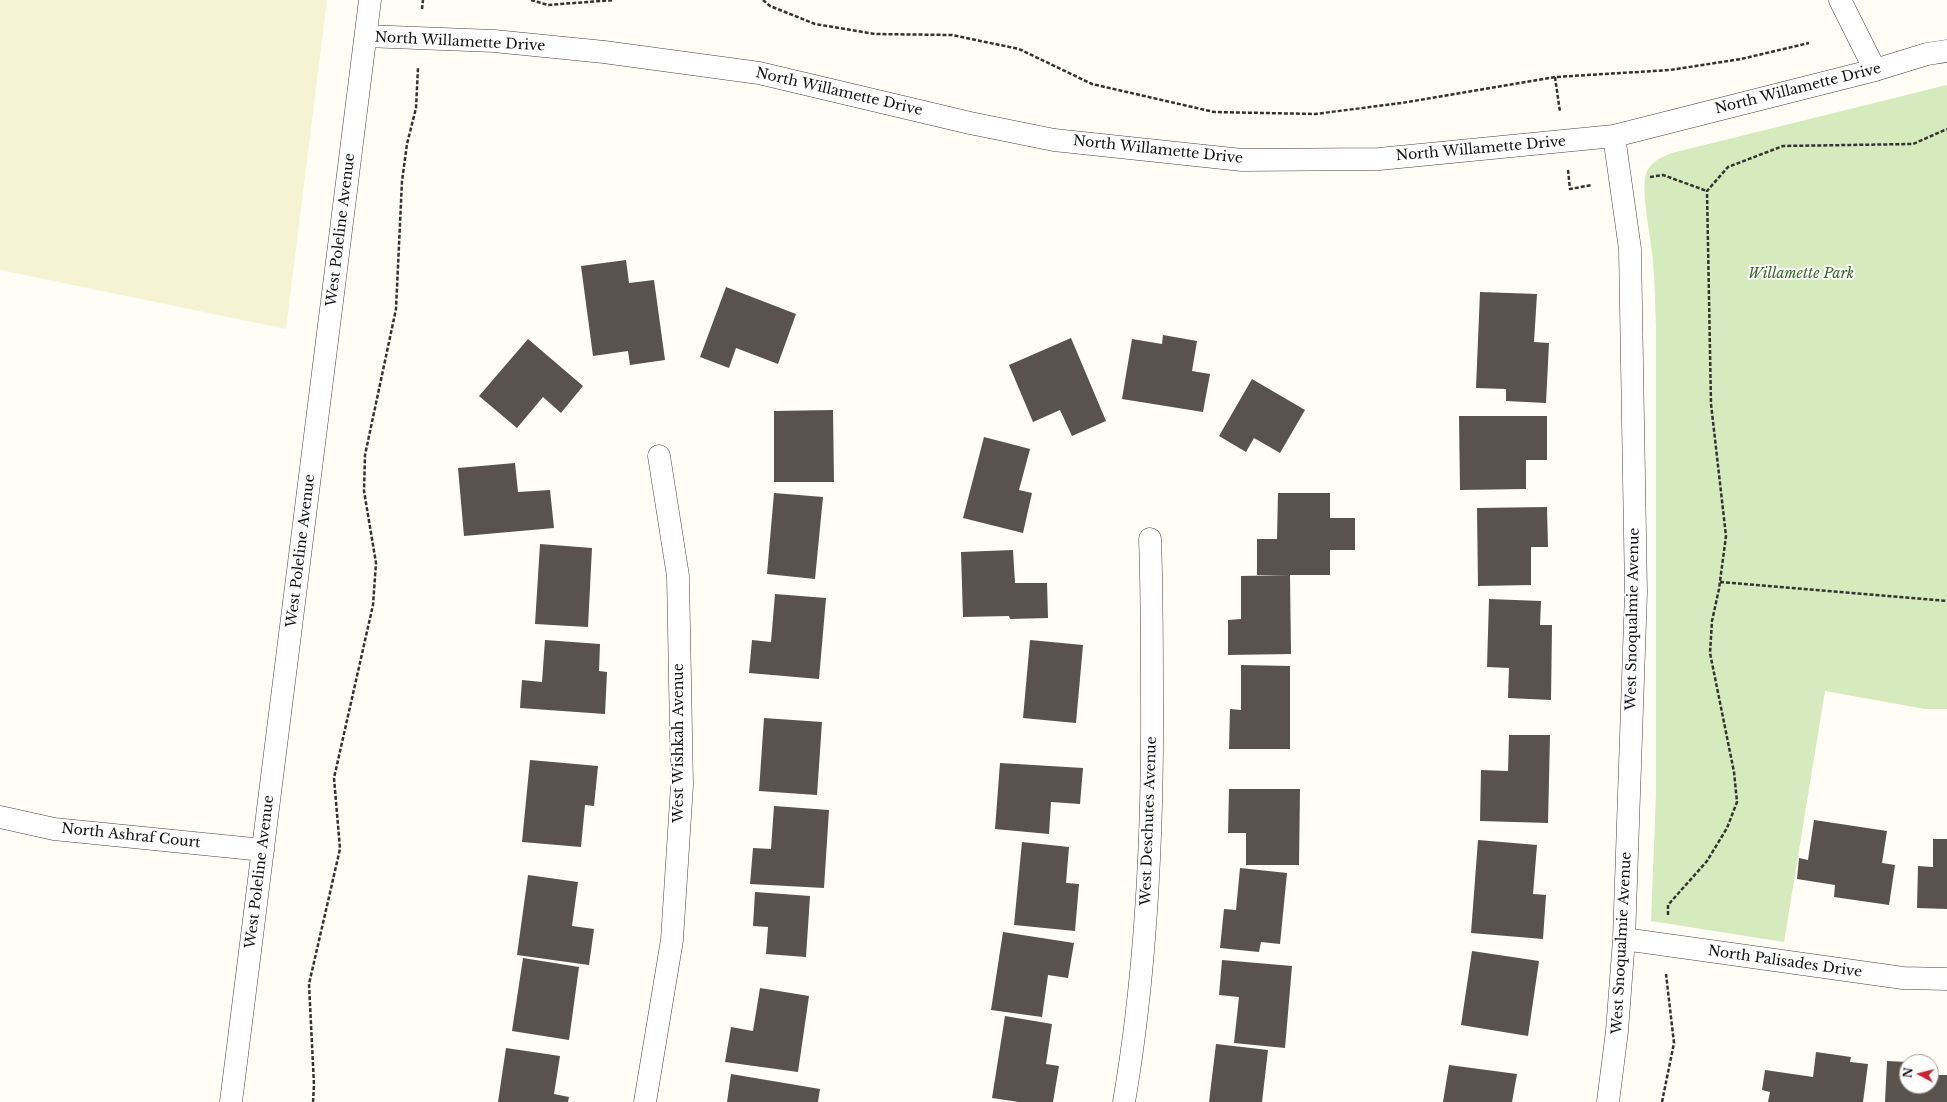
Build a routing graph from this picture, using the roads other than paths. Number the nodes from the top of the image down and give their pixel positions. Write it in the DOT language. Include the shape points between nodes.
graph roads {
  1 [pos="370,0"];
  2 [pos="1840,0"];
  3 [pos="366,36"];
  4 [pos="1947,50"];
  5 [pos="1875,70"];
  6 [pos="1614,136"];
  7 [pos="658,456"];
  8 [pos="1150,539"];
  9 [pos="0,817"];
  10 [pos="263,850"];
  11 [pos="1624,939"];
  12 [pos="1947,979"];
  13 [pos="231,1102"];
  14 [pos="645,1102"];
  15 [pos="1124,1102"];
  16 [pos="1608,1102"];
  1 -- 3 [label="street, West Poleline Avenue"];
  2 -- 5 [label="street"];
  3 -- 6 [label="street, North Willamette Drive" via="494,41 604,52 759,73 970,123 1054,140 1242,160 1379,159"];
  3 -- 10 [label="street, West Poleline Avenue"];
  4 -- 5 [label="street, North Willamette Drive"];
  5 -- 6 [label="street, North Willamette Drive"];
  6 -- 11 [label="street, West Snoqualmie Avenue" via="1630,249 1636,584"];
  7 -- 14 [label="street, West Wishkah Avenue" via="678,576 682,785 672,940"];
  8 -- 15 [label="street, West Deschutes Avenue" via="1153,780 1150,858 1144,942"];
  9 -- 10 [label="street, North Ashraf Court" via="54,829"];
  10 -- 13 [label="street, West Poleline Avenue"];
  11 -- 12 [label="street, North Palisades Drive" via="1903,978"];
  11 -- 16 [label="street, West Snoqualmie Avenue" via="1617,1031"];
}
